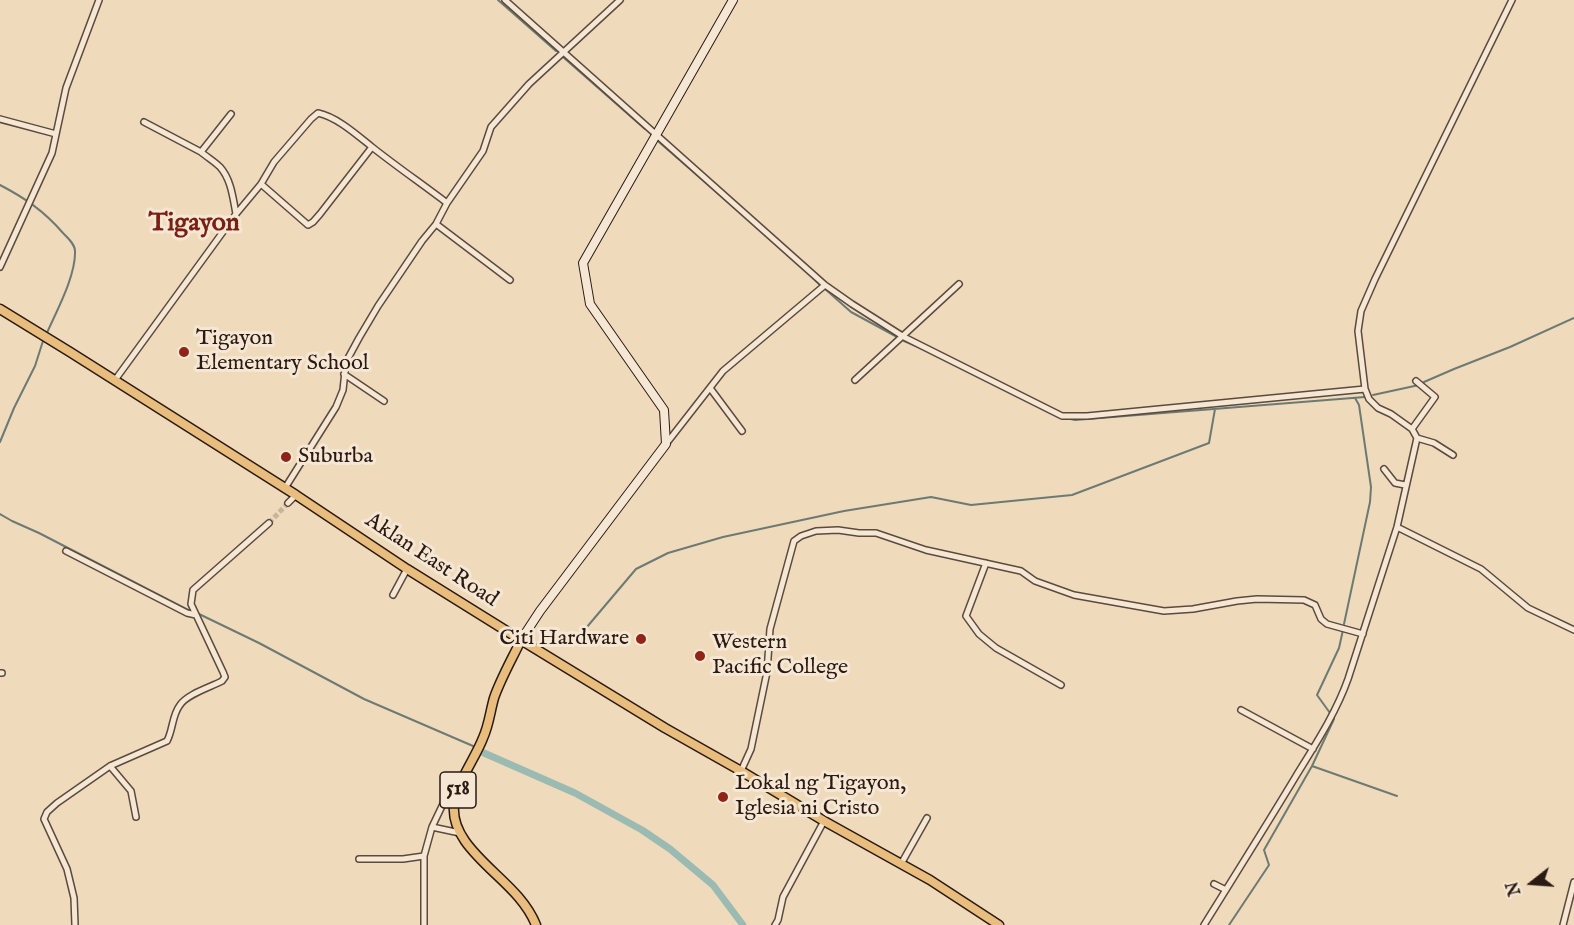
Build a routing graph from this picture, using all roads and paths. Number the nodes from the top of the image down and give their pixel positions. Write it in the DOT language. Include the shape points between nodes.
graph roads {
  1 [pos="99,0"];
  2 [pos="505,0"];
  3 [pos="620,0"];
  4 [pos="733,0"];
  5 [pos="1512,0"];
  6 [pos="563,51"];
  7 [pos="231,114"];
  8 [pos="0,119"];
  9 [pos="144,122"];
  10 [pos="56,134"];
  11 [pos="656,134"];
  12 [pos="372,147"];
  13 [pos="201,152"];
  14 [pos="261,184"];
  15 [pos="447,202"];
  16 [pos="236,213"];
  17 [pos="436,224"];
  18 [pos="0,267"];
  19 [pos="510,280"];
  20 [pos="959,284"];
  21 [pos="825,285"];
  22 [pos="0,309"];
  23 [pos="904,337"];
  24 [pos="344,374"];
  25 [pos="115,380"];
  26 [pos="855,380"];
  27 [pos="1416,381"];
  28 [pos="710,388"];
  29 [pos="1365,389"];
  30 [pos="384,401"];
  31 [pos="1412,429"];
  32 [pos="742,431"];
  33 [pos="1417,438"];
  34 [pos="666,444"];
  35 [pos="1453,455"];
  36 [pos="1384,469"];
  37 [pos="1405,485"];
  38 [pos="285,488"];
  39 [pos="296,495"];
  40 [pos="288,503"];
  41 [pos="269,523"];
  42 [pos="1397,527"];
  43 [pos="66,551"];
  44 [pos="986,563"];
  45 [pos="408,568"];
  46 [pos="393,595"];
  47 [pos="196,615"];
  48 [pos="1574,630"];
  49 [pos="1363,634"];
  50 [pos="521,640"];
  51 [pos="1062,685"];
  52 [pos="1241,710"];
  53 [pos="1313,749"];
  54 [pos="110,766"];
  55 [pos="741,771"];
  56 [pos="458,791"];
  57 [pos="136,817"];
  58 [pos="927,818"];
  59 [pos="824,821"];
  60 [pos="432,827"];
  61 [pos="460,833"];
  62 [pos="424,856"];
  63 [pos="359,859"];
  64 [pos="901,864"];
  65 [pos="1574,882"];
  66 [pos="1214,884"];
  67 [pos="1226,890"];
  68 [pos="75,925"];
  69 [pos="424,925"];
  70 [pos="536,925"];
  71 [pos="775,925"];
  72 [pos="999,925"];
  73 [pos="1204,925"];
  74 [pos="1563,925"];
  1 -- 10 [label="street" via="66,88"];
  2 -- 6 [label="street"];
  3 -- 6 [label="street"];
  4 -- 11 [label="main road"];
  5 -- 29 [label="street" via="1361,311 1358,331"];
  6 -- 11 [label="street"];
  6 -- 15 [label="street" via="495,121 483,151"];
  7 -- 13 [label="street"];
  8 -- 10 [label="street"];
  9 -- 13 [label="street"];
  10 -- 18 [label="street" via="52,153"];
  11 -- 21 [label="street"];
  11 -- 34 [label="main road" via="583,263 590,304 664,410"];
  12 -- 14 [label="street" via="359,135 318,113 274,162"];
  12 -- 14 [label="street" via="308,225"];
  12 -- 15 [label="street"];
  13 -- 16 [label="street" via="226,177"];
  14 -- 16 [label="street"];
  15 -- 17 [label="street"];
  16 -- 25 [label="street"];
  17 -- 19 [label="street"];
  17 -- 24 [label="street" via="378,306 346,362"];
  20 -- 23 [label="street"];
  21 -- 23 [label="street"];
  21 -- 28 [label="street" via="723,371"];
  22 -- 25 [label="main road, Aklan East Road"];
  23 -- 26 [label="street"];
  23 -- 29 [label="street" via="1062,416"];
  24 -- 30 [label="street"];
  24 -- 38 [label="street" via="336,407"];
  25 -- 38 [label="main road, Aklan East Road"];
  27 -- 31 [label="street" via="1435,397"];
  28 -- 32 [label="street"];
  28 -- 34 [label="street"];
  29 -- 31 [label="street" via="1378,408"];
  31 -- 33 [label="street"];
  33 -- 35 [label="street"];
  33 -- 37 [label="street"];
  34 -- 50 [label="main road, 518"];
  36 -- 37 [label="street" via="1395,483"];
  37 -- 42 [label="street"];
  38 -- 39 [label="main road, Aklan East Road"];
  39 -- 40 [label="street"];
  39 -- 45 [label="main road, Aklan East Road"];
  41 -- 47 [label="street" via="193,590 191,604"];
  42 -- 48 [label="street" via="1481,569 1528,608"];
  42 -- 49 [label="street"];
  43 -- 47 [label="street"];
  44 -- 49 [label="street" via="1021,571 1074,595 1164,610 1247,600 1304,600 1315,605 1328,624"];
  44 -- 51 [label="street" via="966,616 996,648"];
  44 -- 55 [label="street" via="926,550 876,533 816,531 794,541 770,628 767,672 751,749"];
  45 -- 46 [label="street"];
  45 -- 50 [label="main road, Aklan East Road"];
  47 -- 54 [label="street" via="225,677 179,705 167,741"];
  49 -- 53 [label="street" via="1341,700"];
  50 -- 55 [label="main road, Aklan East Road"];
  50 -- 56 [label="main road, 518" via="494,700 483,739"];
  52 -- 53 [label="street"];
  53 -- 67 [label="street"];
  54 -- 57 [label="street" via="131,791"];
  54 -- 68 [label="street" via="57,803 44,819 67,869"];
  55 -- 59 [label="main road, Aklan East Road"];
  56 -- 60 [label="street" via="447,798"];
  56 -- 61 [label="main road, 518" via="454,813"];
  58 -- 64 [label="street"];
  59 -- 64 [label="main road, Aklan East Road"];
  59 -- 71 [label="street" via="783,897"];
  60 -- 61 [label="street"];
  60 -- 62 [label="street"];
  61 -- 70 [label="main road, 518" via="522,901"];
  62 -- 63 [label="street"];
  62 -- 69 [label="street"];
  64 -- 72 [label="main road, Aklan East Road"];
  65 -- 74 [label="street"];
  66 -- 67 [label="street"];
  67 -- 73 [label="street"];
}
